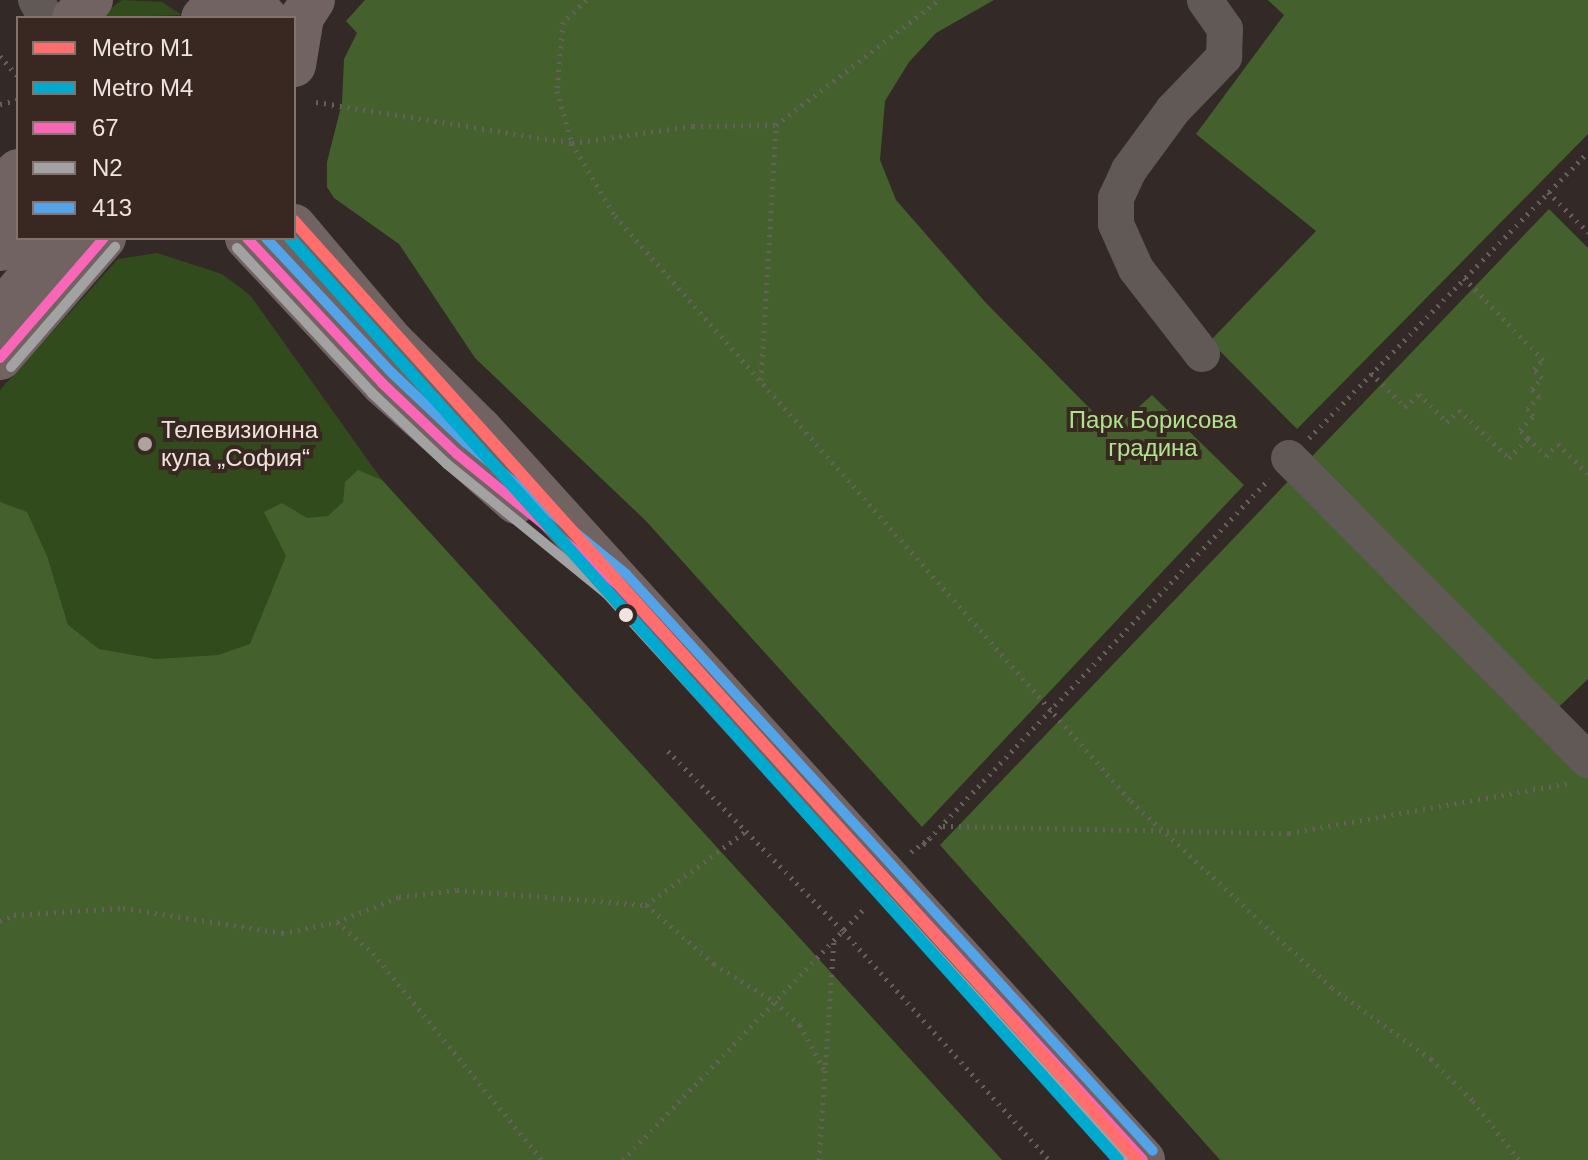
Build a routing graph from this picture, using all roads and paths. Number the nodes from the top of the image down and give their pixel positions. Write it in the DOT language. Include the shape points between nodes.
graph roads {
  1 [pos="91,0"];
  2 [pos="219,0"];
  3 [pos="249,0"];
  4 [pos="269,0"];
  5 [pos="313,0"];
  6 [pos="586,0"];
  7 [pos="939,0"];
  8 [pos="1205,0"];
  9 [pos="76,16"];
  10 [pos="205,16"];
  11 [pos="256,16"];
  12 [pos="264,16"];
  13 [pos="296,53"];
  14 [pos="0,56"];
  15 [pos="16,75"];
  16 [pos="316,102"];
  17 [pos="776,125"];
  18 [pos="572,143"];
  19 [pos="1588,152"];
  20 [pos="16,174"];
  21 [pos="1548,192"];
  22 [pos="0,194"];
  23 [pos="296,228"];
  24 [pos="16,230"];
  25 [pos="1588,232"];
  26 [pos="61,240"];
  27 [pos="102,240"];
  28 [pos="249,240"];
  29 [pos="0,249"];
  30 [pos="1464,278"];
  31 [pos="0,311"];
  32 [pos="1202,354"];
  33 [pos="0,358"];
  34 [pos="1371,373"];
  35 [pos="761,380"];
  36 [pos="1528,438"];
  37 [pos="1289,458"];
  38 [pos="1588,474"];
  39 [pos="616,583"];
  40 [pos="1052,707"];
  41 [pos="668,751"];
  42 [pos="1580,771"];
  43 [pos="942,826"];
  44 [pos="1160,829"];
  45 [pos="746,831"];
  46 [pos="923,845"];
  47 [pos="646,905"];
  48 [pos="0,921"];
  49 [pos="337,922"];
  50 [pos="775,1002"];
  51 [pos="824,1070"];
  52 [pos="542,1160"];
  53 [pos="623,1160"];
  54 [pos="819,1160"];
  55 [pos="1049,1160"];
  56 [pos="1143,1160"];
  57 [pos="1519,1160"];
  1 -- 9 [label="main road"];
  2 -- 10 [label="main road"];
  3 -- 12 [label="main road"];
  4 -- 11 [label="main road"];
  5 -- 13 [label="main road" via="302,17"];
  6 -- 18 [label="path" via="563,22 557,91"];
  7 -- 17 [label="path"];
  8 -- 32 [label="street" via="1225,29 1224,57 1173,110 1129,170 1116,198 1116,224 1136,269"];
  14 -- 15 [label="path"];
  16 -- 18 [label="path"];
  17 -- 18 [label="path" via="693,126"];
  17 -- 35 [label="path"];
  18 -- 35 [label="path" via="615,216"];
  19 -- 21 [label="path"];
  20 -- 22 [label="main road"];
  21 -- 25 [label="path"];
  21 -- 30 [label="path"];
  23 -- 39 [label="main road" via="393,343 480,429"];
  24 -- 29 [label="main road"];
  26 -- 31 [label="main road"];
  27 -- 33 [label="main road"];
  28 -- 39 [label="main road" via="382,383 457,454"];
  30 -- 34 [label="path"];
  30 -- 36 [label="path" via="1543,360 1534,369 1542,378 1532,389 1539,397 1527,409 1533,416 1520,430"];
  34 -- 36 [label="path" via="1405,407 1419,394 1447,422 1459,410 1509,458"];
  34 -- 37 [label="path"];
  35 -- 40 [label="path"];
  36 -- 38 [label="path" via="1546,456 1558,444"];
  37 -- 40 [label="path"];
  37 -- 42 [label="street"];
  39 -- 56 [label="main road"];
  40 -- 43 [label="path"];
  40 -- 44 [label="path"];
  41 -- 45 [label="path"];
  42 -- 44 [label="path" via="1289,833"];
  43 -- 44 [label="path"];
  43 -- 46 [label="path"];
  44 -- 57 [label="path" via="1332,988 1431,1059 1473,1101"];
  45 -- 47 [label="path"];
  45 -- 55 [label="path"];
  47 -- 49 [label="path" via="457,890 399,897"];
  47 -- 50 [label="path" via="714,964"];
  48 -- 49 [label="path" via="14,915 123,908 282,933"];
  49 -- 52 [label="path" via="373,953"];
  50 -- 51 [label="path" via="800,1025"];
  50 -- 51 [label="path" via="834,941"];
  50 -- 53 [label="path"];
  51 -- 54 [label="path"];
}
